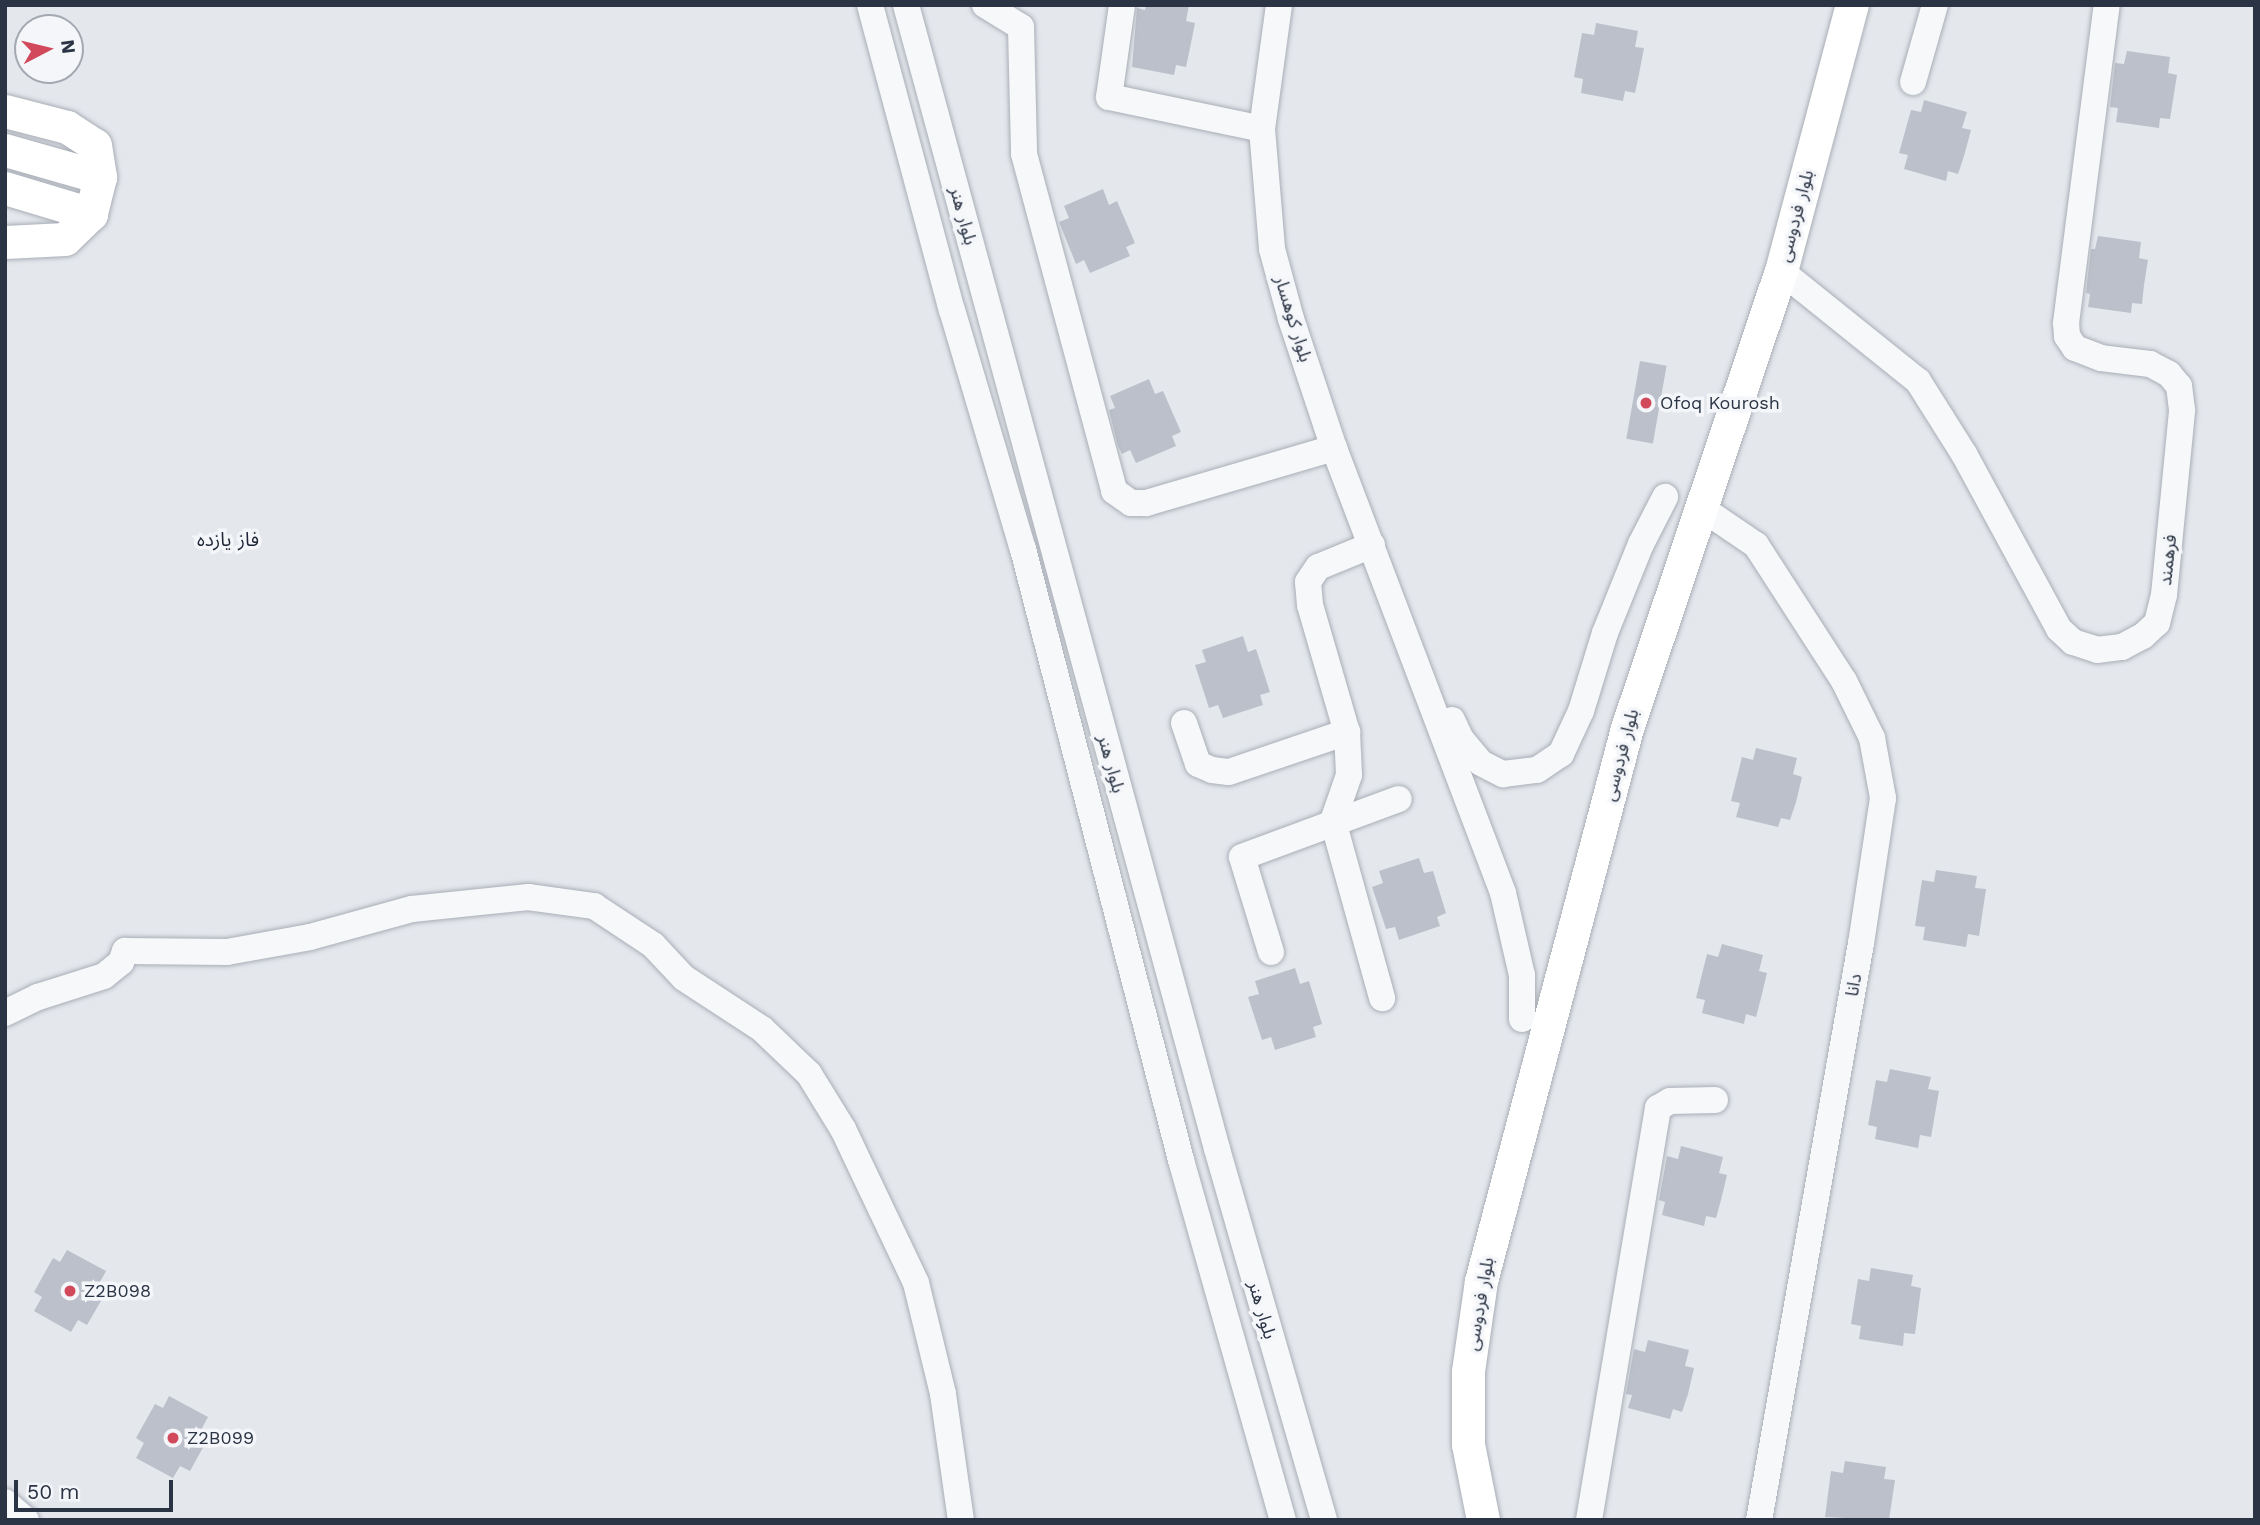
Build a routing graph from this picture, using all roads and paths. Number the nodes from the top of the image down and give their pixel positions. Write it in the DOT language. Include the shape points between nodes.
graph roads {
  1 [pos="870,5"];
  2 [pos="906,5"];
  3 [pos="985,5"];
  4 [pos="1122,5"];
  5 [pos="1279,5"];
  6 [pos="1852,5"];
  7 [pos="1935,5"];
  8 [pos="2108,5"];
  9 [pos="1913,82"];
  10 [pos="5,111"];
  11 [pos="1262,130"];
  12 [pos="5,150"];
  13 [pos="100,177"];
  14 [pos="5,188"];
  15 [pos="91,214"];
  16 [pos="13,239"];
  17 [pos="1781,271"];
  18 [pos="1335,448"];
  19 [pos="1665,497"];
  20 [pos="1700,507"];
  21 [pos="1372,545"];
  22 [pos="1401,618"];
  23 [pos="1184,723"];
  24 [pos="1347,732"];
  25 [pos="1399,799"];
  26 [pos="1333,821"];
  27 [pos="1272,953"];
  28 [pos="1382,998"];
  29 [pos="5,1013"];
  30 [pos="1522,1019"];
  31 [pos="1715,1100"];
  32 [pos="958,1517"];
  33 [pos="1283,1520"];
  34 [pos="1324,1520"];
  35 [pos="1483,1520"];
  36 [pos="1589,1520"];
  37 [pos="1759,1520"];
  1 -- 33 [label="street, بلوار هنر" via="952,310 1023,549 1181,1160"];
  2 -- 34 [label="street, بلوار هنر" via="1217,1149"];
  3 -- 18 [label="street" via="1021,27 1024,154 1114,491 1131,503 1146,503"];
  4 -- 11 [label="street" via="1109,97"];
  5 -- 11 [label="street, بلوار کوهسار"];
  6 -- 17 [label="main road, بلوار فردوسی"];
  7 -- 9 [label="street"];
  8 -- 17 [label="street, فرهمند" via="2066,323 2075,348 2101,358 2150,365 2169,374 2179,386 2182,410 2164,595 2157,623 2143,636 2122,647 2097,650 2073,642 2059,629 1964,454 1918,381"];
  10 -- 13 [label="main road" via="67,127 95,145"];
  11 -- 18 [label="street, بلوار کوهسار" via="1272,249"];
  12 -- 13 [label="main road"];
  13 -- 15 [label="main road"];
  14 -- 15 [label="main road"];
  15 -- 16 [label="main road" via="65,239"];
  17 -- 20 [label="main road, بلوار فردوسی"];
  18 -- 21 [label="street, بلوار کوهسار"];
  19 -- 22 [label="street" via="1641,544 1561,754 1537,770 1503,774 1481,763 1461,739"];
  20 -- 35 [label="main road, بلوار فردوسی" via="1627,727 1481,1281 1468,1371 1468,1444"];
  20 -- 37 [label="street, دانا" via="1756,545 1844,681 1872,738 1883,799"];
  21 -- 22 [label="street, بلوار کوهسار"];
  21 -- 24 [label="street" via="1318,567 1308,582 1310,605"];
  22 -- 30 [label="street" via="1503,893 1522,975"];
  23 -- 24 [label="street" via="1198,764 1229,772"];
  24 -- 26 [label="street" via="1349,775"];
  25 -- 26 [label="street"];
  26 -- 27 [label="street" via="1242,857"];
  26 -- 28 [label="street"];
  29 -- 32 [label="street" via="104,976 121,962 125,951 227,952 310,937 412,909 528,897 594,906 653,945 684,978 762,1029 810,1074 843,1129 916,1283 943,1394"];
  31 -- 36 [label="street" via="1670,1101 1658,1108"];
}
